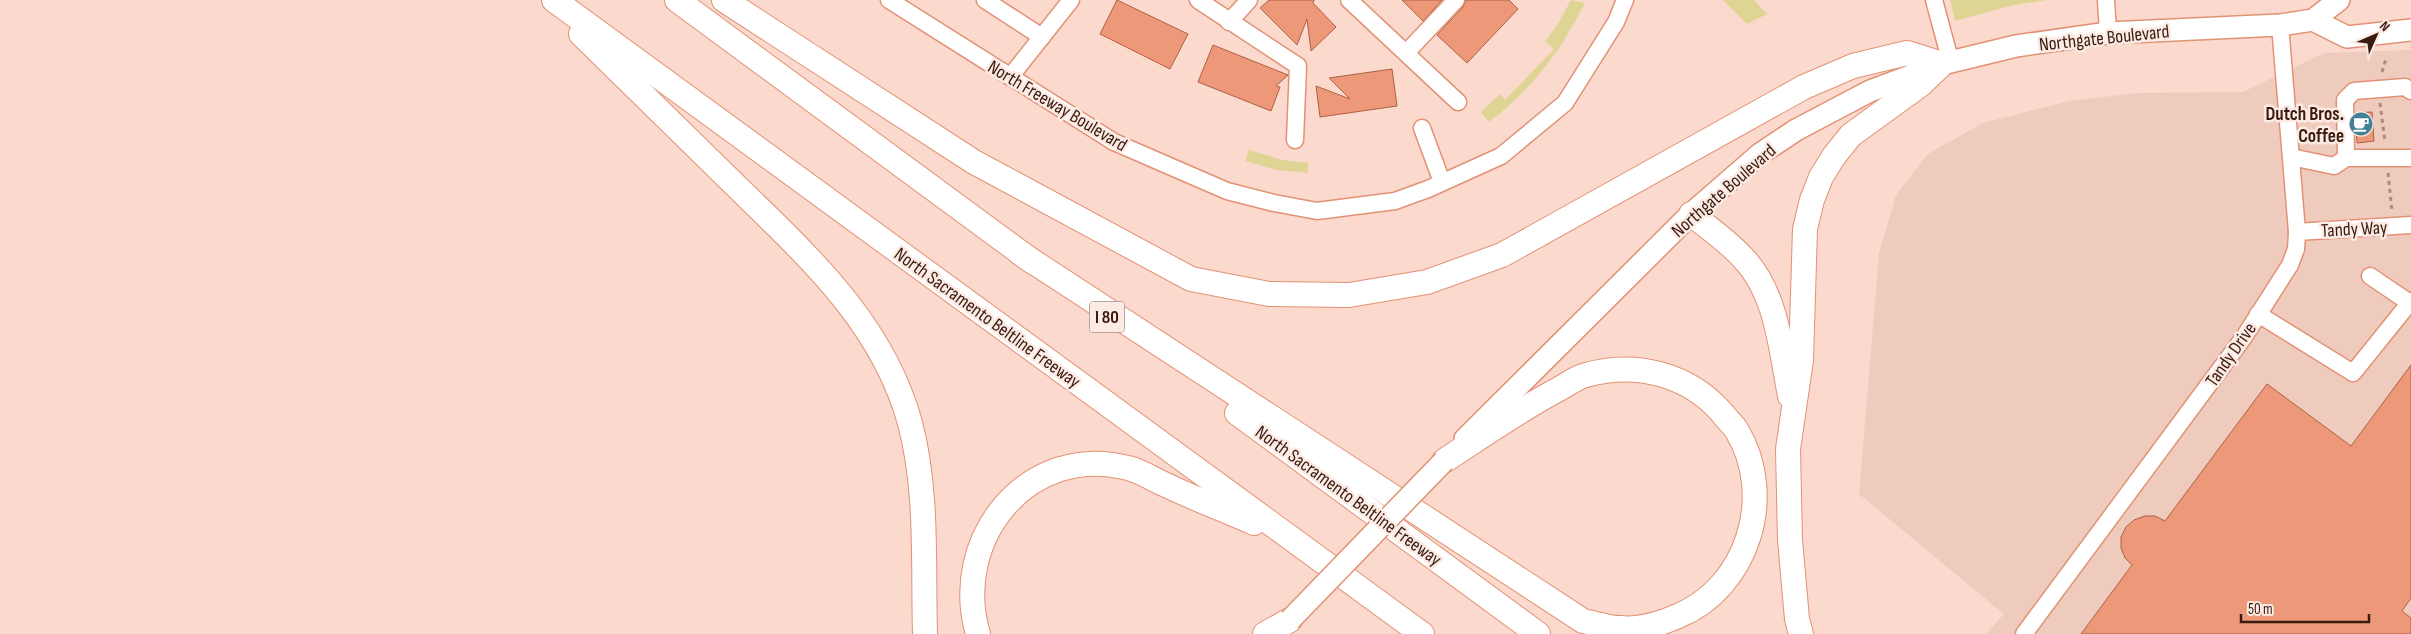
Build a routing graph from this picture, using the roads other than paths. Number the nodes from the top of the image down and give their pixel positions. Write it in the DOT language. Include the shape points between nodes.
graph roads {
  1 [pos="546,0"];
  2 [pos="554,0"];
  3 [pos="677,0"];
  4 [pos="724,0"];
  5 [pos="889,0"];
  6 [pos="985,0"];
  7 [pos="1071,0"];
  8 [pos="1198,0"];
  9 [pos="1249,0"];
  10 [pos="1349,0"];
  11 [pos="1456,0"];
  12 [pos="1625,0"];
  13 [pos="1934,0"];
  14 [pos="2106,0"];
  15 [pos="2339,0"];
  16 [pos="2313,20"];
  17 [pos="1229,22"];
  18 [pos="2280,25"];
  19 [pos="2411,30"];
  20 [pos="2108,33"];
  21 [pos="1042,37"];
  22 [pos="1406,53"];
  23 [pos="1947,63"];
  24 [pos="1010,76"];
  25 [pos="2409,88"];
  26 [pos="1458,102"];
  27 [pos="1422,128"];
  28 [pos="1294,140"];
  29 [pos="2291,158"];
  30 [pos="2346,158"];
  31 [pos="2411,158"];
  32 [pos="1442,182"];
  33 [pos="1691,214"];
  34 [pos="2404,224"];
  35 [pos="2297,232"];
  36 [pos="1020,253"];
  37 [pos="2370,276"];
  38 [pos="2410,302"];
  39 [pos="2258,314"];
  40 [pos="1793,410"];
  41 [pos="1444,461"];
  42 [pos="1292,539"];
  43 [pos="1283,627"];
  44 [pos="925,634"];
  45 [pos="978,634"];
  46 [pos="1265,634"];
  47 [pos="1422,634"];
  48 [pos="1538,634"];
  49 [pos="1801,634"];
  50 [pos="2024,634"];
  1 -- 44 [label="highway" via="809,257 852,306 886,362 910,422 922,487"];
  2 -- 42 [label="highway, North Sacramento Beltline Freeway"];
  3 -- 36 [label="highway, North Sacramento Beltline Freeway / I 80"];
  4 -- 23 [label="highway" via="974,162 1070,214 1191,279 1270,294 1348,295 1427,282 1502,255 1804,87 1853,66 1908,53"];
  5 -- 24 [label="street, North Freeway Boulevard"];
  6 -- 21 [label="street"];
  7 -- 21 [label="street"];
  8 -- 17 [label="street"];
  9 -- 17 [label="street"];
  10 -- 22 [label="street"];
  11 -- 22 [label="street"];
  12 -- 32 [label="street, North Freeway Boulevard" via="1616,22 1565,103 1501,156"];
  13 -- 23 [label="street"];
  14 -- 20 [label="street"];
  15 -- 16 [label="main road, Northgate Boulevard"];
  16 -- 18 [label="main road, Northgate Boulevard"];
  16 -- 19 [label="main road" via="2347,38"];
  17 -- 28 [label="street" via="1298,66"];
  18 -- 20 [label="main road, Northgate Boulevard"];
  18 -- 29 [label="street, Tandy Drive"];
  20 -- 23 [label="main road, Northgate Boulevard" via="2016,46"];
  21 -- 24 [label="street"];
  22 -- 26 [label="street"];
  23 -- 33 [label="main road, Northgate Boulevard" via="1870,91 1796,130 1760,154"];
  23 -- 40 [label="highway" via="1851,135 1821,177 1805,229 1802,360"];
  24 -- 32 [label="street, North Freeway Boulevard" via="1114,142 1227,191 1274,203 1318,211 1395,200"];
  25 -- 30 [label="street" via="2354,91 2345,100"];
  27 -- 32 [label="street"];
  29 -- 30 [label="street" via="2334,166"];
  29 -- 35 [label="street, Tandy Drive"];
  30 -- 31 [label="street"];
  33 -- 40 [label="highway" via="1745,259 1766,291 1777,328"];
  33 -- 41 [label="main road, Northgate Boulevard"];
  34 -- 35 [label="street, Tandy Way"];
  35 -- 39 [label="street, Tandy Drive" via="2296,249 2290,264"];
  36 -- 41 [label="highway" via="1583,621 1620,629 1658,625 1694,610 1724,585 1744,552 1754,516 1753,472 1737,431 1709,398 1671,376 1628,368 1585,375"];
  36 -- 48 [label="highway, North Sacramento Beltline Freeway / I 80"];
  37 -- 38 [label="street"];
  38 -- 39 [label="street" via="2353,373"];
  39 -- 50 [label="street, Tandy Drive" via="2226,362"];
  40 -- 49 [label="highway" via="1788,449 1790,540"];
  41 -- 43 [label="main road, Northgate Boulevard, bridge"];
  42 -- 45 [label="highway" via="1129,468 1086,464 1044,474 1009,499 984,534 973,576 972,613"];
  42 -- 47 [label="highway, North Sacramento Beltline Freeway"];
  43 -- 46 [label="highway"];
}
